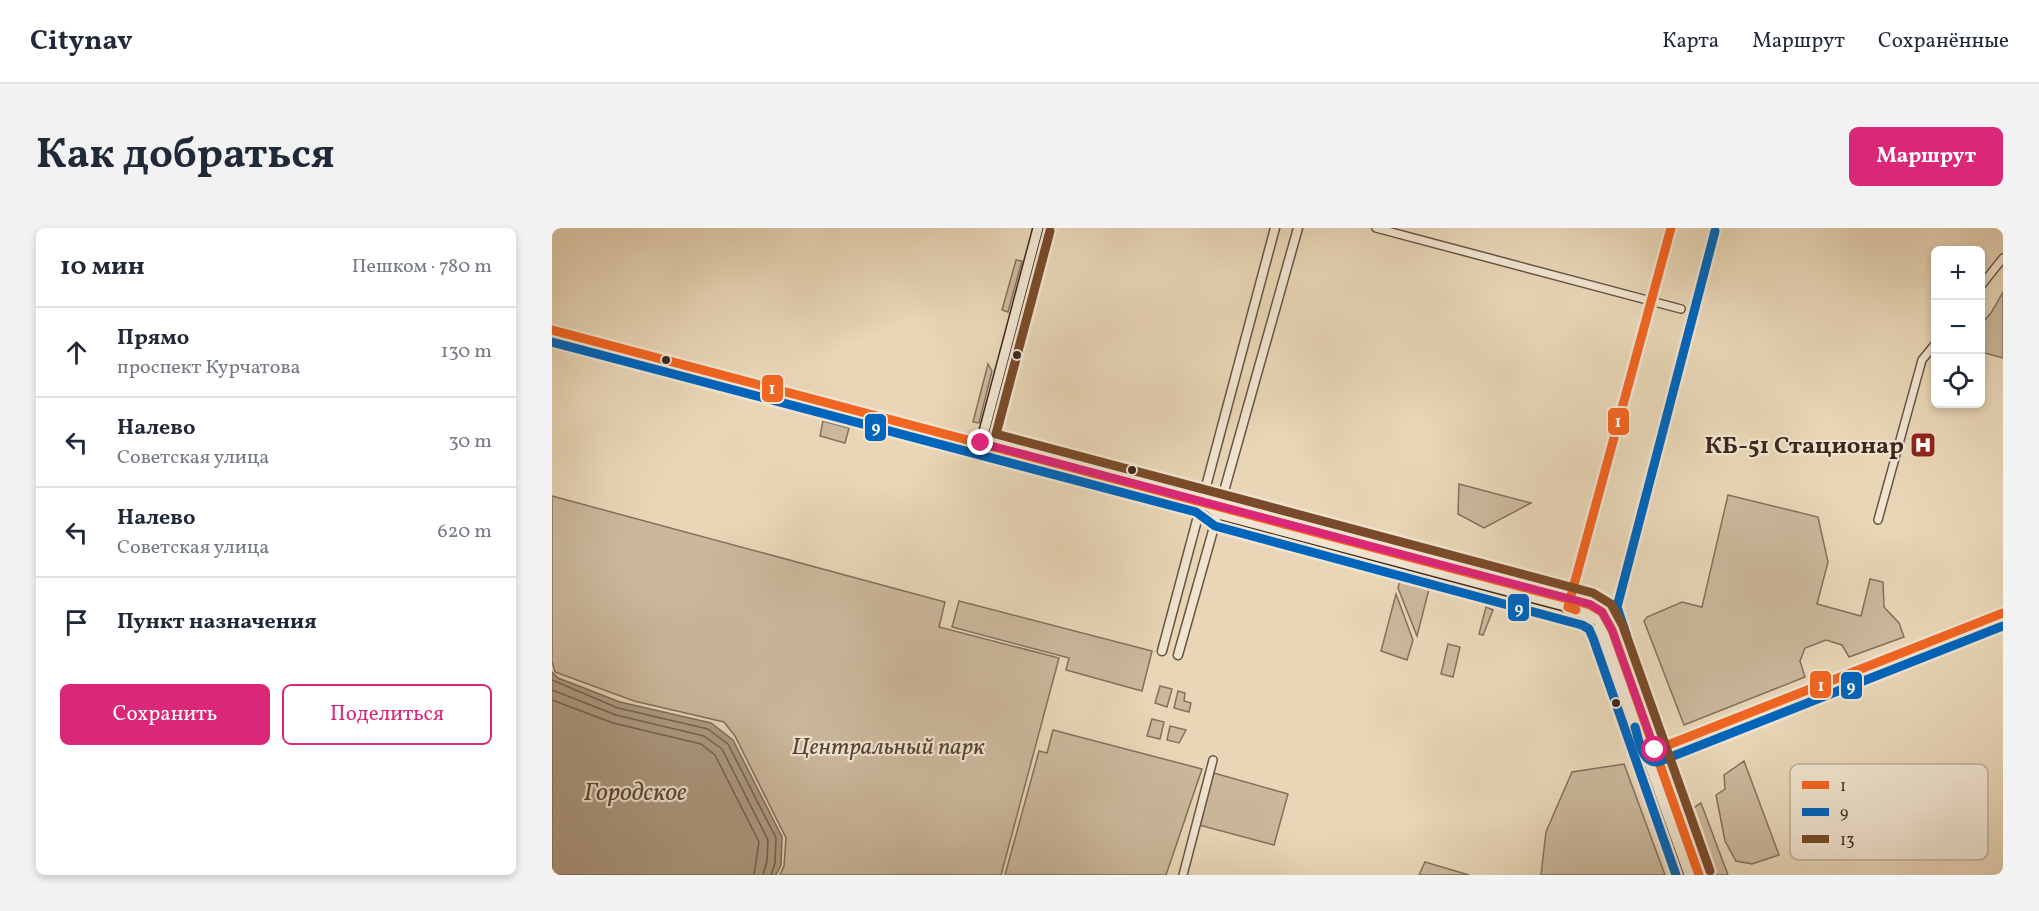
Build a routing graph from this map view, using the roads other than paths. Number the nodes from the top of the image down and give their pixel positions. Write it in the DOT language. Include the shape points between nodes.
graph roads {
  1 [pos="1038,228"];
  2 [pos="1275,228"];
  3 [pos="1298,228"];
  4 [pos="1376,228"];
  5 [pos="2003,258"];
  6 [pos="1985,280"];
  7 [pos="1681,309"];
  8 [pos="552,330"];
  9 [pos="1931,348"];
  10 [pos="981,443"];
  11 [pos="1201,501"];
  12 [pos="1219,510"];
  13 [pos="1878,520"];
  14 [pos="1570,602"];
  15 [pos="1603,609"];
  16 [pos="1592,617"];
  17 [pos="1608,631"];
  18 [pos="1162,651"];
  19 [pos="1178,655"];
  20 [pos="1655,750"];
  21 [pos="1645,754"];
  22 [pos="1213,760"];
  23 [pos="1184,875"];
  24 [pos="1689,875"];
  25 [pos="1699,875"];
  1 -- 10 [label="main road"];
  2 -- 11 [label="street"];
  3 -- 12 [label="street"];
  4 -- 7 [label="street"];
  5 -- 6 [label="street"];
  8 -- 10 [label="main road"];
  9 -- 13 [label="street" via="1922,360"];
  10 -- 11 [label="main road"];
  11 -- 12 [label="main road"];
  11 -- 18 [label="street"];
  12 -- 14 [label="main road"];
  12 -- 19 [label="street"];
  14 -- 15 [label="main road"];
  14 -- 16 [label="main road"];
  15 -- 16 [label="main road"];
  15 -- 17 [label="main road"];
  16 -- 17 [label="main road"];
  17 -- 20 [label="main road"];
  17 -- 21 [label="main road"];
  20 -- 21 [label="main road"];
  20 -- 25 [label="main road"];
  21 -- 24 [label="main road"];
  22 -- 23 [label="street"];
}
